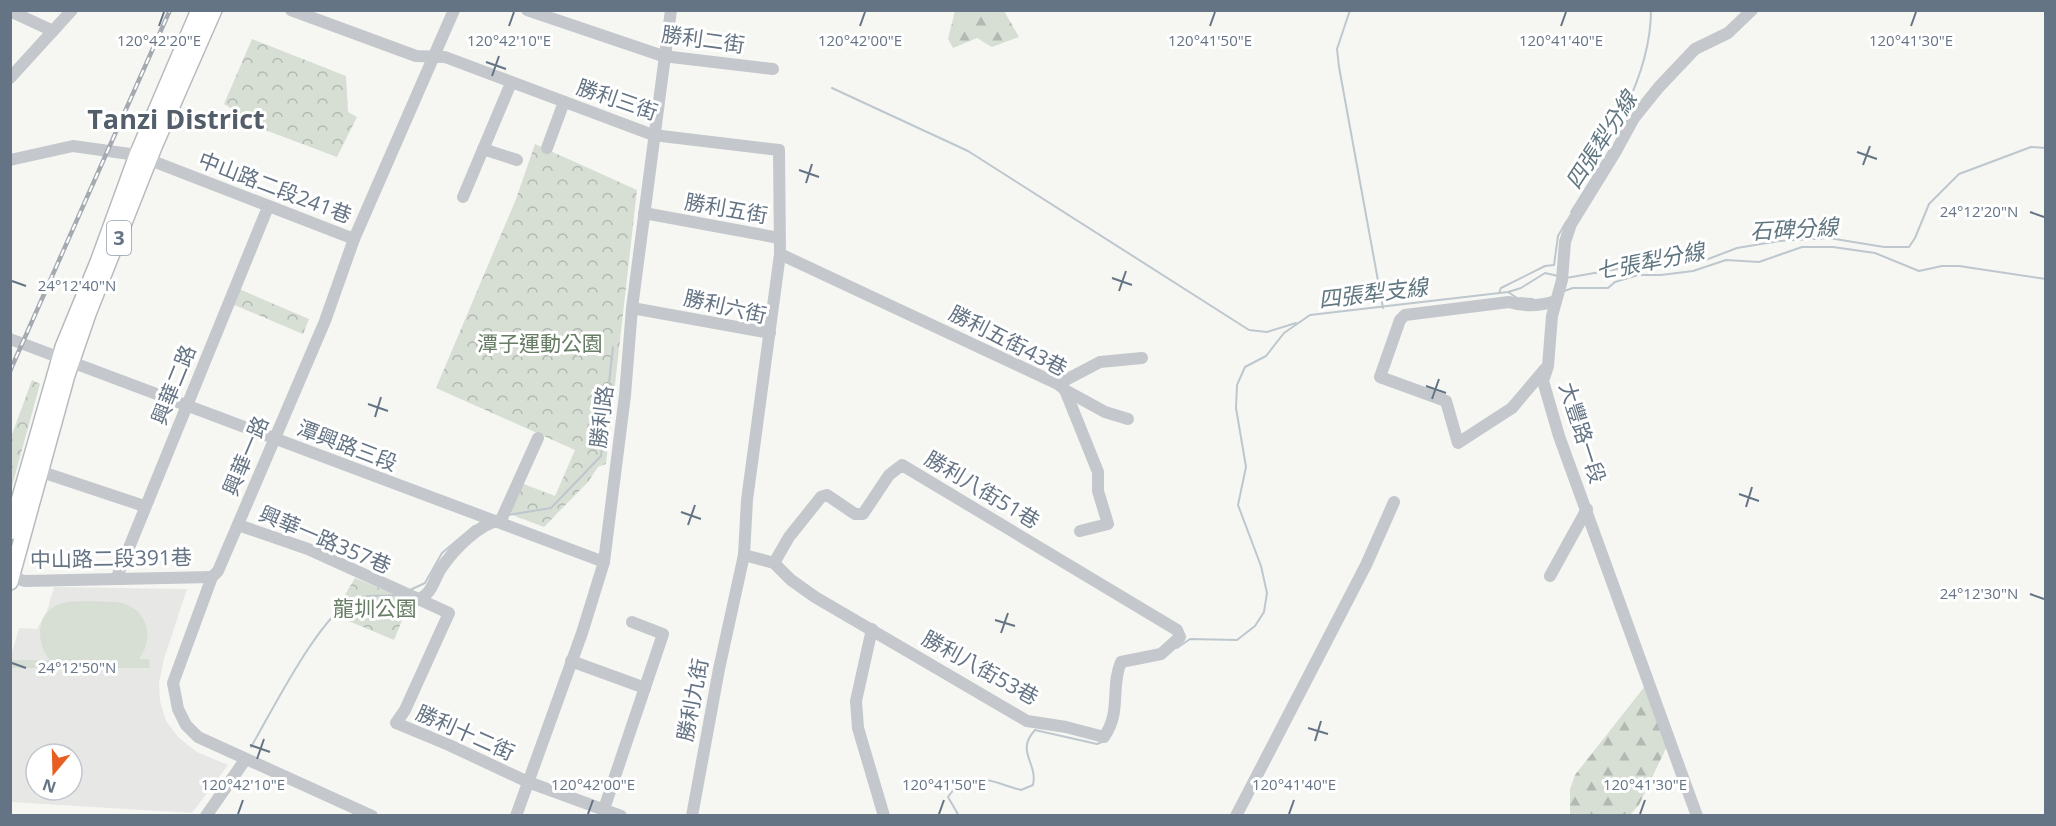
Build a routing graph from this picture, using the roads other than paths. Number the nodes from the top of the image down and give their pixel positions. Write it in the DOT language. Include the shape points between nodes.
graph roads {
  1 [pos="72,10"];
  2 [pos="199,10"];
  3 [pos="214,10"];
  4 [pos="291,10"];
  5 [pos="454,10"];
  6 [pos="527,10"];
  7 [pos="671,10"];
  8 [pos="1752,10"];
  9 [pos="10,11"];
  10 [pos="53,31"];
  11 [pos="433,56"];
  12 [pos="663,56"];
  13 [pos="773,69"];
  14 [pos="10,78"];
  15 [pos="512,83"];
  16 [pos="564,102"];
  17 [pos="654,135"];
  18 [pos="547,148"];
  19 [pos="483,149"];
  20 [pos="142,157"];
  21 [pos="10,160"];
  22 [pos="517,160"];
  23 [pos="463,197"];
  24 [pos="268,207"];
  25 [pos="644,213"];
  26 [pos="779,238"];
  27 [pos="354,239"];
  28 [pos="780,254"];
  29 [pos="1556,301"];
  30 [pos="632,308"];
  31 [pos="770,333"];
  32 [pos="10,339"];
  33 [pos="1142,358"];
  34 [pos="66,359"];
  35 [pos="1548,366"];
  36 [pos="1061,387"];
  37 [pos="187,406"];
  38 [pos="1128,419"];
  39 [pos="538,438"];
  40 [pos="274,439"];
  41 [pos="39,471"];
  42 [pos="747,500"];
  43 [pos="1394,502"];
  44 [pos="144,506"];
  45 [pos="1587,509"];
  46 [pos="496,518"];
  47 [pos="238,525"];
  48 [pos="1080,531"];
  49 [pos="10,532"];
  50 [pos="744,555"];
  51 [pos="604,562"];
  52 [pos="774,563"];
  53 [pos="1550,576"];
  54 [pos="117,577"];
  55 [pos="212,577"];
  56 [pos="11,579"];
  57 [pos="406,596"];
  58 [pos="632,622"];
  59 [pos="872,629"];
  60 [pos="1177,630"];
  61 [pos="572,661"];
  62 [pos="645,688"];
  63 [pos="396,723"];
  64 [pos="245,760"];
  65 [pos="528,782"];
  66 [pos="604,809"];
  67 [pos="206,816"];
  68 [pos="372,816"];
  69 [pos="516,816"];
  70 [pos="621,816"];
  71 [pos="692,816"];
  72 [pos="884,816"];
  73 [pos="1236,816"];
  74 [pos="1697,816"];
  1 -- 10 [label="street"];
  2 -- 20 [label="main road, 3"];
  3 -- 20 [label="main road, 3"];
  4 -- 11 [label="street, 勝利三街" via="416,56"];
  5 -- 11 [label="street, 興華一路"];
  6 -- 12 [label="street, 勝利二街"];
  7 -- 12 [label="street, 勝利路"];
  8 -- 29 [label="street, 大豐路一段" via="1728,33 1695,49 1634,118 1567,233"];
  9 -- 10 [label="street"];
  10 -- 14 [label="street"];
  11 -- 15 [label="street, 勝利三街"];
  11 -- 27 [label="street, 興華一路"];
  12 -- 13 [label="street, 勝利二街"];
  12 -- 17 [label="street, 勝利路"];
  15 -- 16 [label="street, 勝利三街"];
  15 -- 19 [label="street"];
  16 -- 17 [label="street, 勝利三街"];
  16 -- 18 [label="street"];
  17 -- 25 [label="street, 勝利路"];
  17 -- 26 [label="street, 勝利三街" via="779,150"];
  19 -- 22 [label="street"];
  19 -- 23 [label="street"];
  20 -- 21 [label="street, 中山路二段241巷" via="73,146"];
  20 -- 24 [label="street, 中山路二段241巷"];
  20 -- 34 [label="main road, 3"];
  24 -- 27 [label="street, 中山路二段241巷"];
  24 -- 37 [label="street, 興華二路"];
  25 -- 26 [label="street, 勝利五街"];
  25 -- 30 [label="street, 勝利路"];
  26 -- 28 [label="street, 勝利五街"];
  27 -- 40 [label="street, 興華一路"];
  28 -- 31 [label="street, 勝利五街"];
  28 -- 36 [label="street, 勝利五街43巷"];
  29 -- 35 [label="street, 大豐路一段"];
  29 -- 35 [label="street" via="1542,306 1509,302 1405,315 1380,377 1446,401 1458,443 1512,408"];
  30 -- 31 [label="street, 勝利六街"];
  30 -- 51 [label="street, 勝利路"];
  31 -- 42 [label="street, 勝利六街"];
  32 -- 34 [label="street, 潭興路三段"];
  33 -- 36 [label="street" via="1100,362"];
  34 -- 37 [label="street, 潭興路三段"];
  34 -- 41 [label="main road, 3"];
  34 -- 49 [label="main road, 3"];
  35 -- 45 [label="street, 大豐路一段" via="1543,381 1558,436"];
  36 -- 38 [label="street" via="1105,412"];
  36 -- 48 [label="street, 勝利五街43巷" via="1098,472 1098,491 1108,524"];
  37 -- 40 [label="street, 潭興路三段"];
  37 -- 44 [label="street, 興華二路"];
  39 -- 46 [label="street"];
  40 -- 46 [label="street, 潭興路三段"];
  40 -- 47 [label="street, 興華一路"];
  41 -- 44 [label="street"];
  41 -- 56 [label="main road, 3"];
  42 -- 50 [label="street, 勝利九街"];
  43 -- 73 [label="street" via="1366,565"];
  44 -- 54 [label="street, 興華二路"];
  45 -- 53 [label="street"];
  45 -- 74 [label="street, 大豐路一段"];
  46 -- 51 [label="street, 潭興路三段"];
  46 -- 57 [label="street" via="452,554 429,592"];
  47 -- 55 [label="street, 興華一路"];
  47 -- 57 [label="street, 興華一路357巷" via="308,549"];
  50 -- 52 [label="street, 勝利八街53巷"];
  50 -- 71 [label="street, 勝利九街"];
  51 -- 61 [label="street, 勝利路"];
  52 -- 59 [label="street, 勝利八街53巷" via="807,591"];
  52 -- 60 [label="street, 勝利八街51巷" via="821,497 827,495 855,514 863,514 889,475 902,465"];
  54 -- 55 [label="street, 中山路二段391巷"];
  54 -- 56 [label="street, 中山路二段391巷"];
  55 -- 64 [label="street, 興華一路" via="173,683 174,696 190,730"];
  57 -- 63 [label="street, 興華一路357巷" via="449,613"];
  58 -- 62 [label="street" via="663,634"];
  59 -- 60 [label="street, 勝利八街53巷" via="1027,721 1104,738 1112,726 1118,700 1116,674 1121,662 1161,654 1180,637"];
  59 -- 72 [label="street" via="856,701 863,747"];
  61 -- 62 [label="street"];
  61 -- 65 [label="street, 勝利路"];
  62 -- 66 [label="street"];
  63 -- 65 [label="street, 勝利十二街"];
  64 -- 67 [label="street"];
  64 -- 68 [label="street, 興華一路"];
  65 -- 66 [label="street, 勝利十二街"];
  65 -- 69 [label="street, 勝利路"];
  66 -- 70 [label="street, 勝利十二街"];
}
